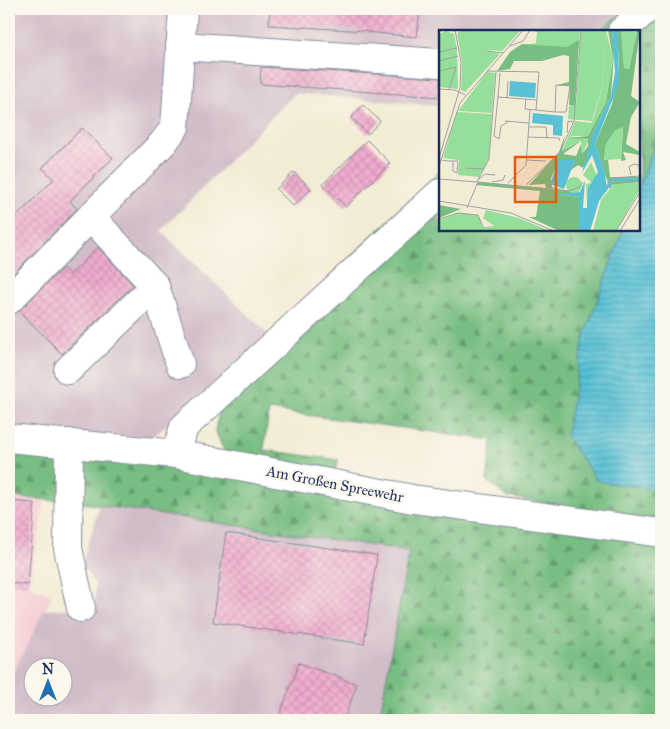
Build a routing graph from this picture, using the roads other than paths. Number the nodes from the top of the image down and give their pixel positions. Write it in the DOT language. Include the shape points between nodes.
graph roads {
  1 [pos="183,9"];
  2 [pos="647,9"];
  3 [pos="623,30"];
  4 [pos="180,46"];
  5 [pos="439,63"];
  6 [pos="439,195"];
  7 [pos="91,217"];
  8 [pos="155,286"];
  9 [pos="9,300"];
  10 [pos="180,364"];
  11 [pos="68,370"];
  12 [pos="9,438"];
  13 [pos="69,443"];
  14 [pos="176,454"];
  15 [pos="661,533"];
  16 [pos="81,608"];
  1 -- 4 [label="street"];
  2 -- 3 [label="street"];
  4 -- 5 [label="street"];
  4 -- 7 [label="street" via="175,127 163,144"];
  6 -- 14 [label="street" via="184,428"];
  7 -- 8 [label="street"];
  7 -- 9 [label="street"];
  8 -- 10 [label="street"];
  8 -- 11 [label="street"];
  12 -- 13 [label="street, Am Großen Spreewehr"];
  13 -- 14 [label="street, Am Großen Spreewehr"];
  13 -- 16 [label="street" via="68,548"];
  14 -- 15 [label="street, Am Großen Spreewehr" via="413,498"];
}
